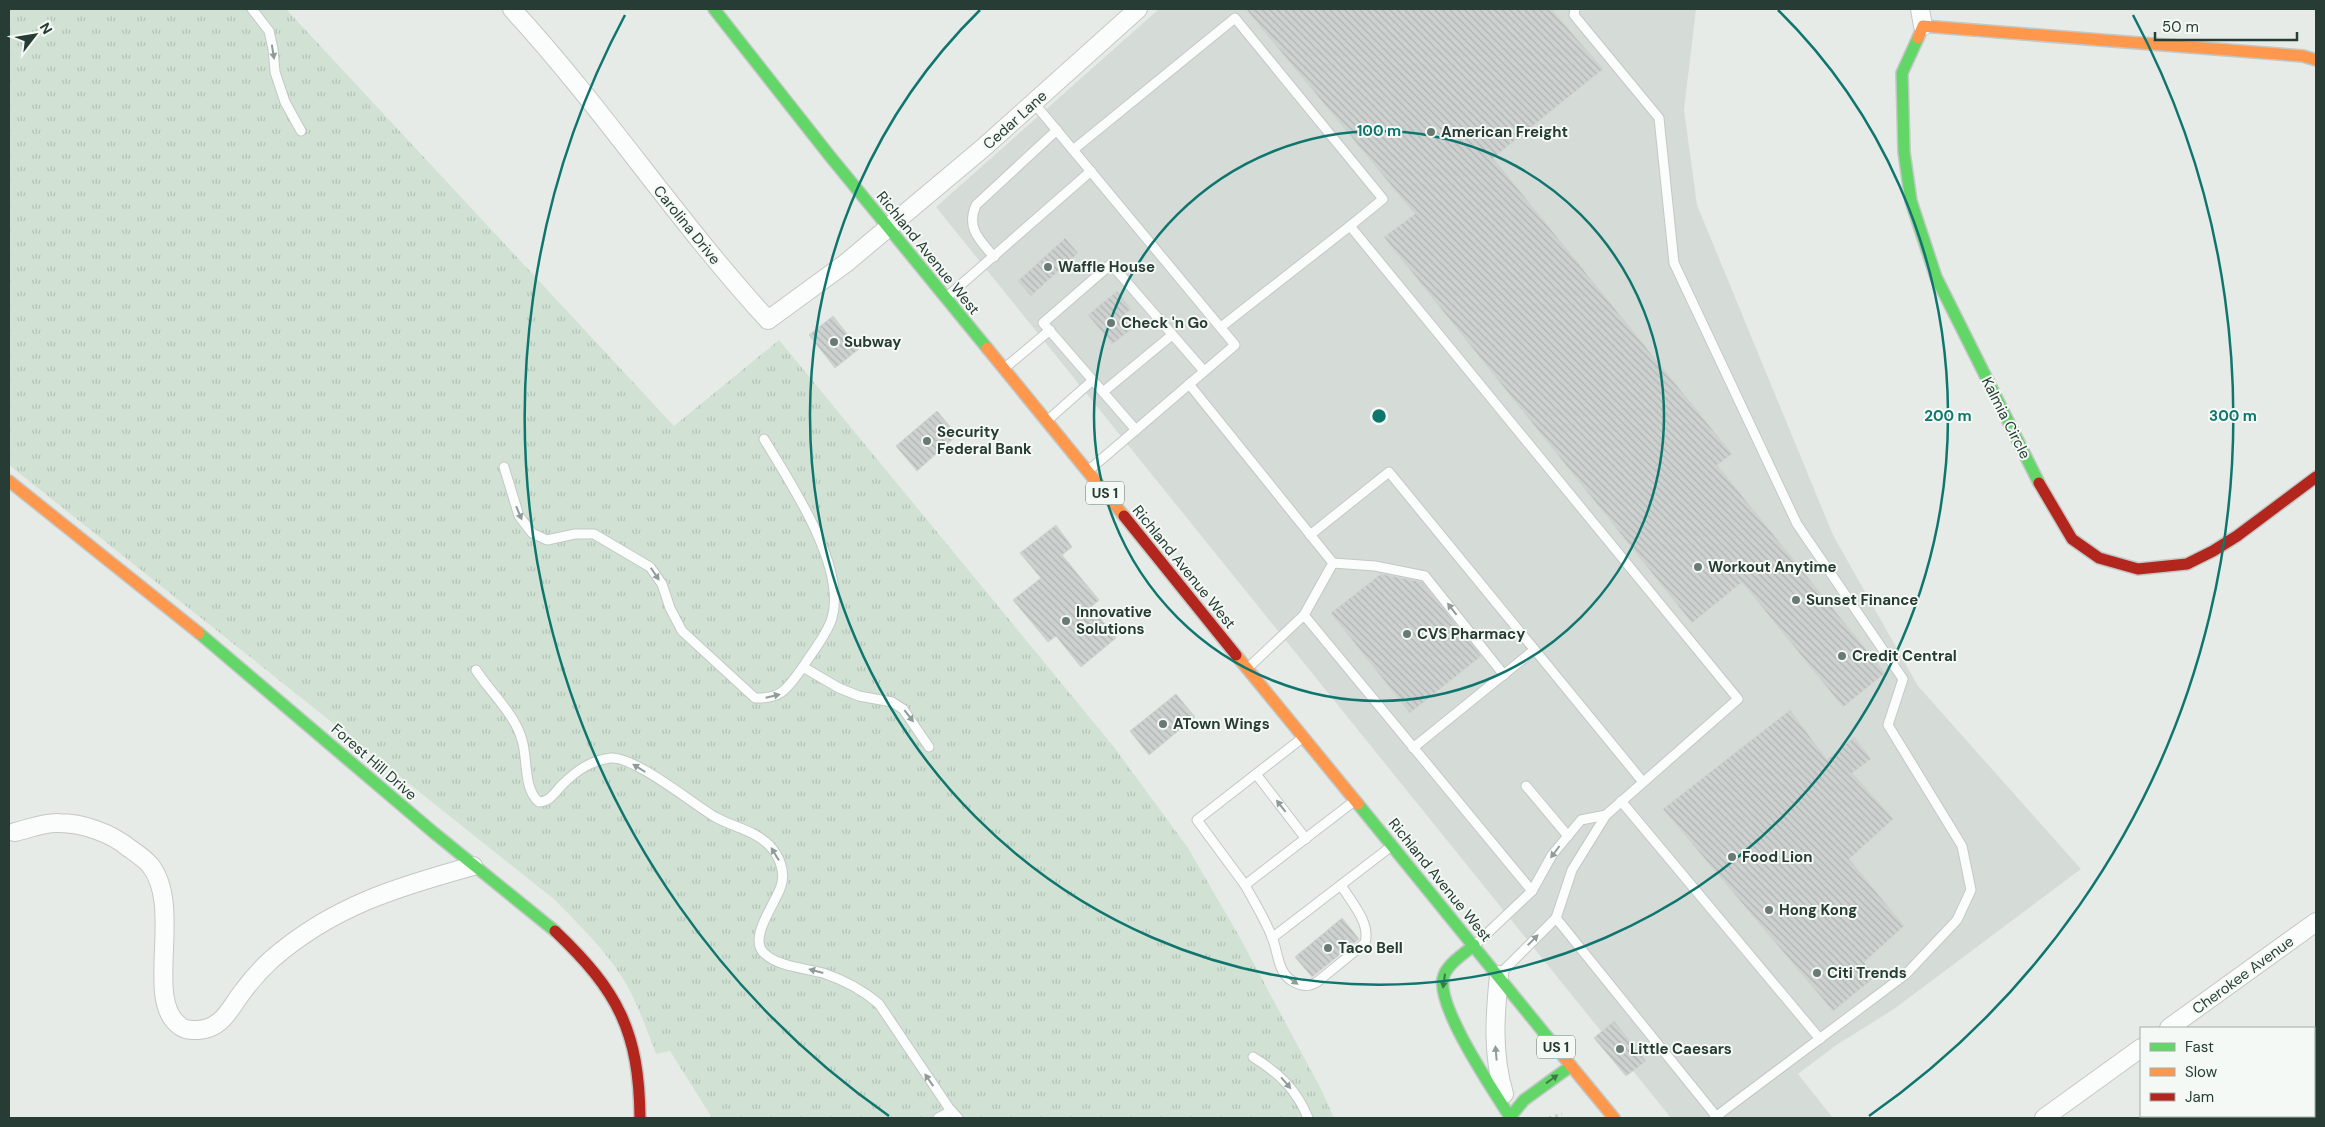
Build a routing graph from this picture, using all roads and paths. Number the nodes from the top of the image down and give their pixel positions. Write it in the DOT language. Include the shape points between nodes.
graph roads {
  1 [pos="252,9"];
  2 [pos="512,9"];
  3 [pos="714,9"];
  4 [pos="1138,9"];
  5 [pos="1574,9"];
  6 [pos="1920,9"];
  7 [pos="1923,26"];
  8 [pos="2316,60"];
  9 [pos="1034,103"];
  10 [pos="1057,130"];
  11 [pos="302,131"];
  12 [pos="1074,150"];
  13 [pos="1091,171"];
  14 [pos="1350,226"];
  15 [pos="888,227"];
  16 [pos="994,257"];
  17 [pos="946,298"];
  18 [pos="1221,327"];
  19 [pos="1050,330"];
  20 [pos="1172,335"];
  21 [pos="1004,368"];
  22 [pos="1204,371"];
  23 [pos="1093,380"];
  24 [pos="1189,384"];
  25 [pos="1103,392"];
  26 [pos="1046,420"];
  27 [pos="1136,430"];
  28 [pos="764,439"];
  29 [pos="504,467"];
  30 [pos="1088,471"];
  31 [pos="2316,477"];
  32 [pos="9,481"];
  33 [pos="1310,535"];
  34 [pos="1333,564"];
  35 [pos="1304,616"];
  36 [pos="1534,650"];
  37 [pos="803,668"];
  38 [pos="1247,669"];
  39 [pos="476,670"];
  40 [pos="1504,675"];
  41 [pos="1303,737"];
  42 [pos="929,747"];
  43 [pos="1413,748"];
  44 [pos="1256,774"];
  45 [pos="1643,782"];
  46 [pos="1526,786"];
  47 [pos="1355,800"];
  48 [pos="1621,801"];
  49 [pos="1606,814"];
  50 [pos="15,832"];
  51 [pos="1568,836"];
  52 [pos="1306,839"];
  53 [pos="1392,846"];
  54 [pos="473,866"];
  55 [pos="1245,885"];
  56 [pos="1341,886"];
  57 [pos="1532,891"];
  58 [pos="1556,918"];
  59 [pos="2316,922"];
  60 [pos="1272,938"];
  61 [pos="1474,945"];
  62 [pos="1499,975"];
  63 [pos="2170,1027"];
  64 [pos="1820,1039"];
  65 [pos="2140,1049"];
  66 [pos="1253,1057"];
  67 [pos="1571,1066"];
  68 [pos="951,1111"];
  69 [pos="1562,1114"];
  70 [pos="1715,1117"];
  71 [pos="640,1118"];
  72 [pos="938,1118"];
  73 [pos="958,1118"];
  74 [pos="1308,1118"];
  75 [pos="1510,1118"];
  76 [pos="1549,1118"];
  77 [pos="1614,1118"];
  78 [pos="2044,1118"];
  1 -- 11 [label="lane, one-way" via="269,31 275,72 285,102"];
  2 -- 15 [label="street, Carolina Drive" via="552,53 654,184 768,320 846,263"];
  3 -- 15 [label="street, Richland Avenue West / US 1"];
  4 -- 9 [label="street, Cedar Lane"];
  5 -- 64 [label="lane" via="1574,15 1659,118 1674,263 1797,524 1903,679 1888,726 1962,846 1972,890 1957,920 1906,974"];
  6 -- 7 [label="street"];
  7 -- 8 [label="street" via="2302,56"];
  7 -- 31 [label="street, Kalmia Circle" via="1902,73 1904,152 1911,201 1936,277 2031,468 2072,539 2099,558 2120,566 2155,569 2180,566 2237,536"];
  9 -- 10 [label="lane"];
  9 -- 15 [label="street, Cedar Lane"];
  10 -- 12 [label="lane"];
  10 -- 16 [label="lane" via="976,205 972,226"];
  12 -- 13 [label="lane"];
  12 -- 14 [label="lane" via="1235,18 1383,199"];
  13 -- 16 [label="lane"];
  13 -- 18 [label="lane"];
  14 -- 18 [label="lane"];
  14 -- 45 [label="lane" via="1738,699"];
  15 -- 17 [label="street, Richland Avenue West / US 1"];
  16 -- 17 [label="lane"];
  17 -- 21 [label="street, Richland Avenue West / US 1"];
  18 -- 22 [label="lane" via="1235,345"];
  19 -- 20 [label="lane" via="1043,323 1111,264"];
  19 -- 21 [label="lane"];
  19 -- 23 [label="lane"];
  20 -- 22 [label="lane"];
  20 -- 25 [label="lane"];
  21 -- 26 [label="street, Richland Avenue West / US 1"];
  22 -- 24 [label="lane"];
  23 -- 25 [label="lane"];
  23 -- 26 [label="lane"];
  24 -- 27 [label="lane"];
  24 -- 33 [label="lane"];
  25 -- 27 [label="lane"];
  26 -- 30 [label="street, Richland Avenue West / US 1"];
  27 -- 30 [label="lane"];
  28 -- 37 [label="lane" via="807,512 832,572 835,596 832,618"];
  29 -- 37 [label="lane, one-way" via="520,516 532,533 547,540 594,534 650,567 662,584 682,631 755,698 782,694"];
  30 -- 38 [label="street, Richland Avenue West / US 1"];
  32 -- 54 [label="street, Forest Hill Drive" via="222,652"];
  33 -- 34 [label="lane"];
  33 -- 36 [label="lane" via="1389,472"];
  34 -- 35 [label="lane"];
  40 -- 34 [label="lane, one-way" via="1425,576 1375,566"];
  35 -- 38 [label="lane"];
  35 -- 43 [label="lane"];
  36 -- 40 [label="lane"];
  36 -- 45 [label="lane"];
  37 -- 42 [label="lane, one-way" via="859,696 892,702 903,709"];
  38 -- 41 [label="street, Richland Avenue West / US 1"];
  68 -- 39 [label="lane, one-way" via="884,1012 868,994 825,974 774,960 762,951 758,939 782,885 780,860 770,846 759,836 716,818 631,763 613,758 586,765 552,797 539,802 530,790 522,738"];
  40 -- 43 [label="lane"];
  41 -- 44 [label="lane"];
  41 -- 47 [label="street, Richland Avenue West / US 1"];
  43 -- 57 [label="lane"];
  52 -- 44 [label="lane, one-way"];
  44 -- 55 [label="lane" via="1197,820"];
  45 -- 48 [label="lane"];
  46 -- 51 [label="lane"];
  47 -- 52 [label="lane"];
  47 -- 53 [label="street, Richland Avenue West / US 1"];
  48 -- 49 [label="lane"];
  48 -- 64 [label="lane"];
  49 -- 51 [label="lane" via="1580,820"];
  49 -- 58 [label="lane" via="1572,870"];
  50 -- 54 [label="street" via="58,822 82,826 121,841 150,865 165,902 163,992 167,1012 182,1028 196,1030 217,1024 270,961 297,938 344,909 415,882"];
  51 -- 57 [label="lane, one-way" via="1552,854"];
  52 -- 55 [label="lane"];
  53 -- 56 [label="lane"];
  53 -- 61 [label="street, Richland Avenue West / US 1"];
  54 -- 71 [label="street, Forest Hill Drive" via="529,908 573,948 610,993 620,1009 633,1046"];
  55 -- 60 [label="lane"];
  56 -- 60 [label="lane"];
  60 -- 56 [label="lane, one-way" via="1281,969 1289,980 1300,986 1318,982 1361,947 1368,934"];
  57 -- 61 [label="lane"];
  62 -- 58 [label="lane, one-way"];
  58 -- 70 [label="lane"];
  59 -- 63 [label="street, Cherokee Avenue"];
  61 -- 62 [label="street, Richland Avenue West / US 1"];
  61 -- 75 [label="street, one-way" via="1445,971 1442,988 1462,1035"];
  62 -- 67 [label="street, Richland Avenue West / US 1"];
  75 -- 62 [label="street, one-way" via="1496,1055 1494,1026"];
  64 -- 70 [label="lane"];
  65 -- 78 [label="street"];
  66 -- 74 [label="lane, one-way" via="1285,1080 1302,1102"];
  75 -- 67 [label="street, one-way" via="1524,1100"];
  67 -- 77 [label="street, Richland Avenue West / US 1"];
  68 -- 72 [label="lane"];
  68 -- 73 [label="lane"];
  69 -- 76 [label="path"];
}
